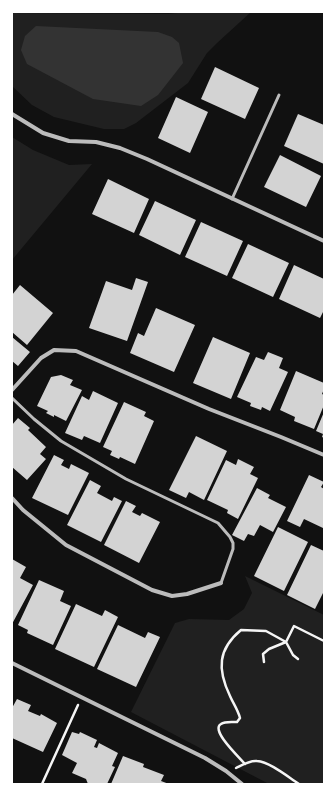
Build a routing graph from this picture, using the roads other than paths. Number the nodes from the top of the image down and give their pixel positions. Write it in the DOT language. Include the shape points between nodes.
graph roads {
  1 [pos="279,95"];
  2 [pos="12,114"];
  3 [pos="232,198"];
  4 [pos="324,241"];
  5 [pos="12,390"];
  6 [pos="12,398"];
  7 [pos="324,455"];
  8 [pos="12,498"];
  9 [pos="221,583"];
  10 [pos="12,663"];
  11 [pos="242,784"];
  1 -- 3 [label="lane"];
  2 -- 3 [label="street" via="43,133 69,141 96,142 120,148"];
  3 -- 4 [label="street"];
  5 -- 7 [label="street" via="41,358 54,350 76,351 209,409"];
  6 -- 9 [label="lane" via="61,441 126,479 218,523 230,538 233,549"];
  8 -- 9 [label="street" via="23,510 66,544 152,590 172,596"];
  10 -- 11 [label="street" via="205,758"];
}
